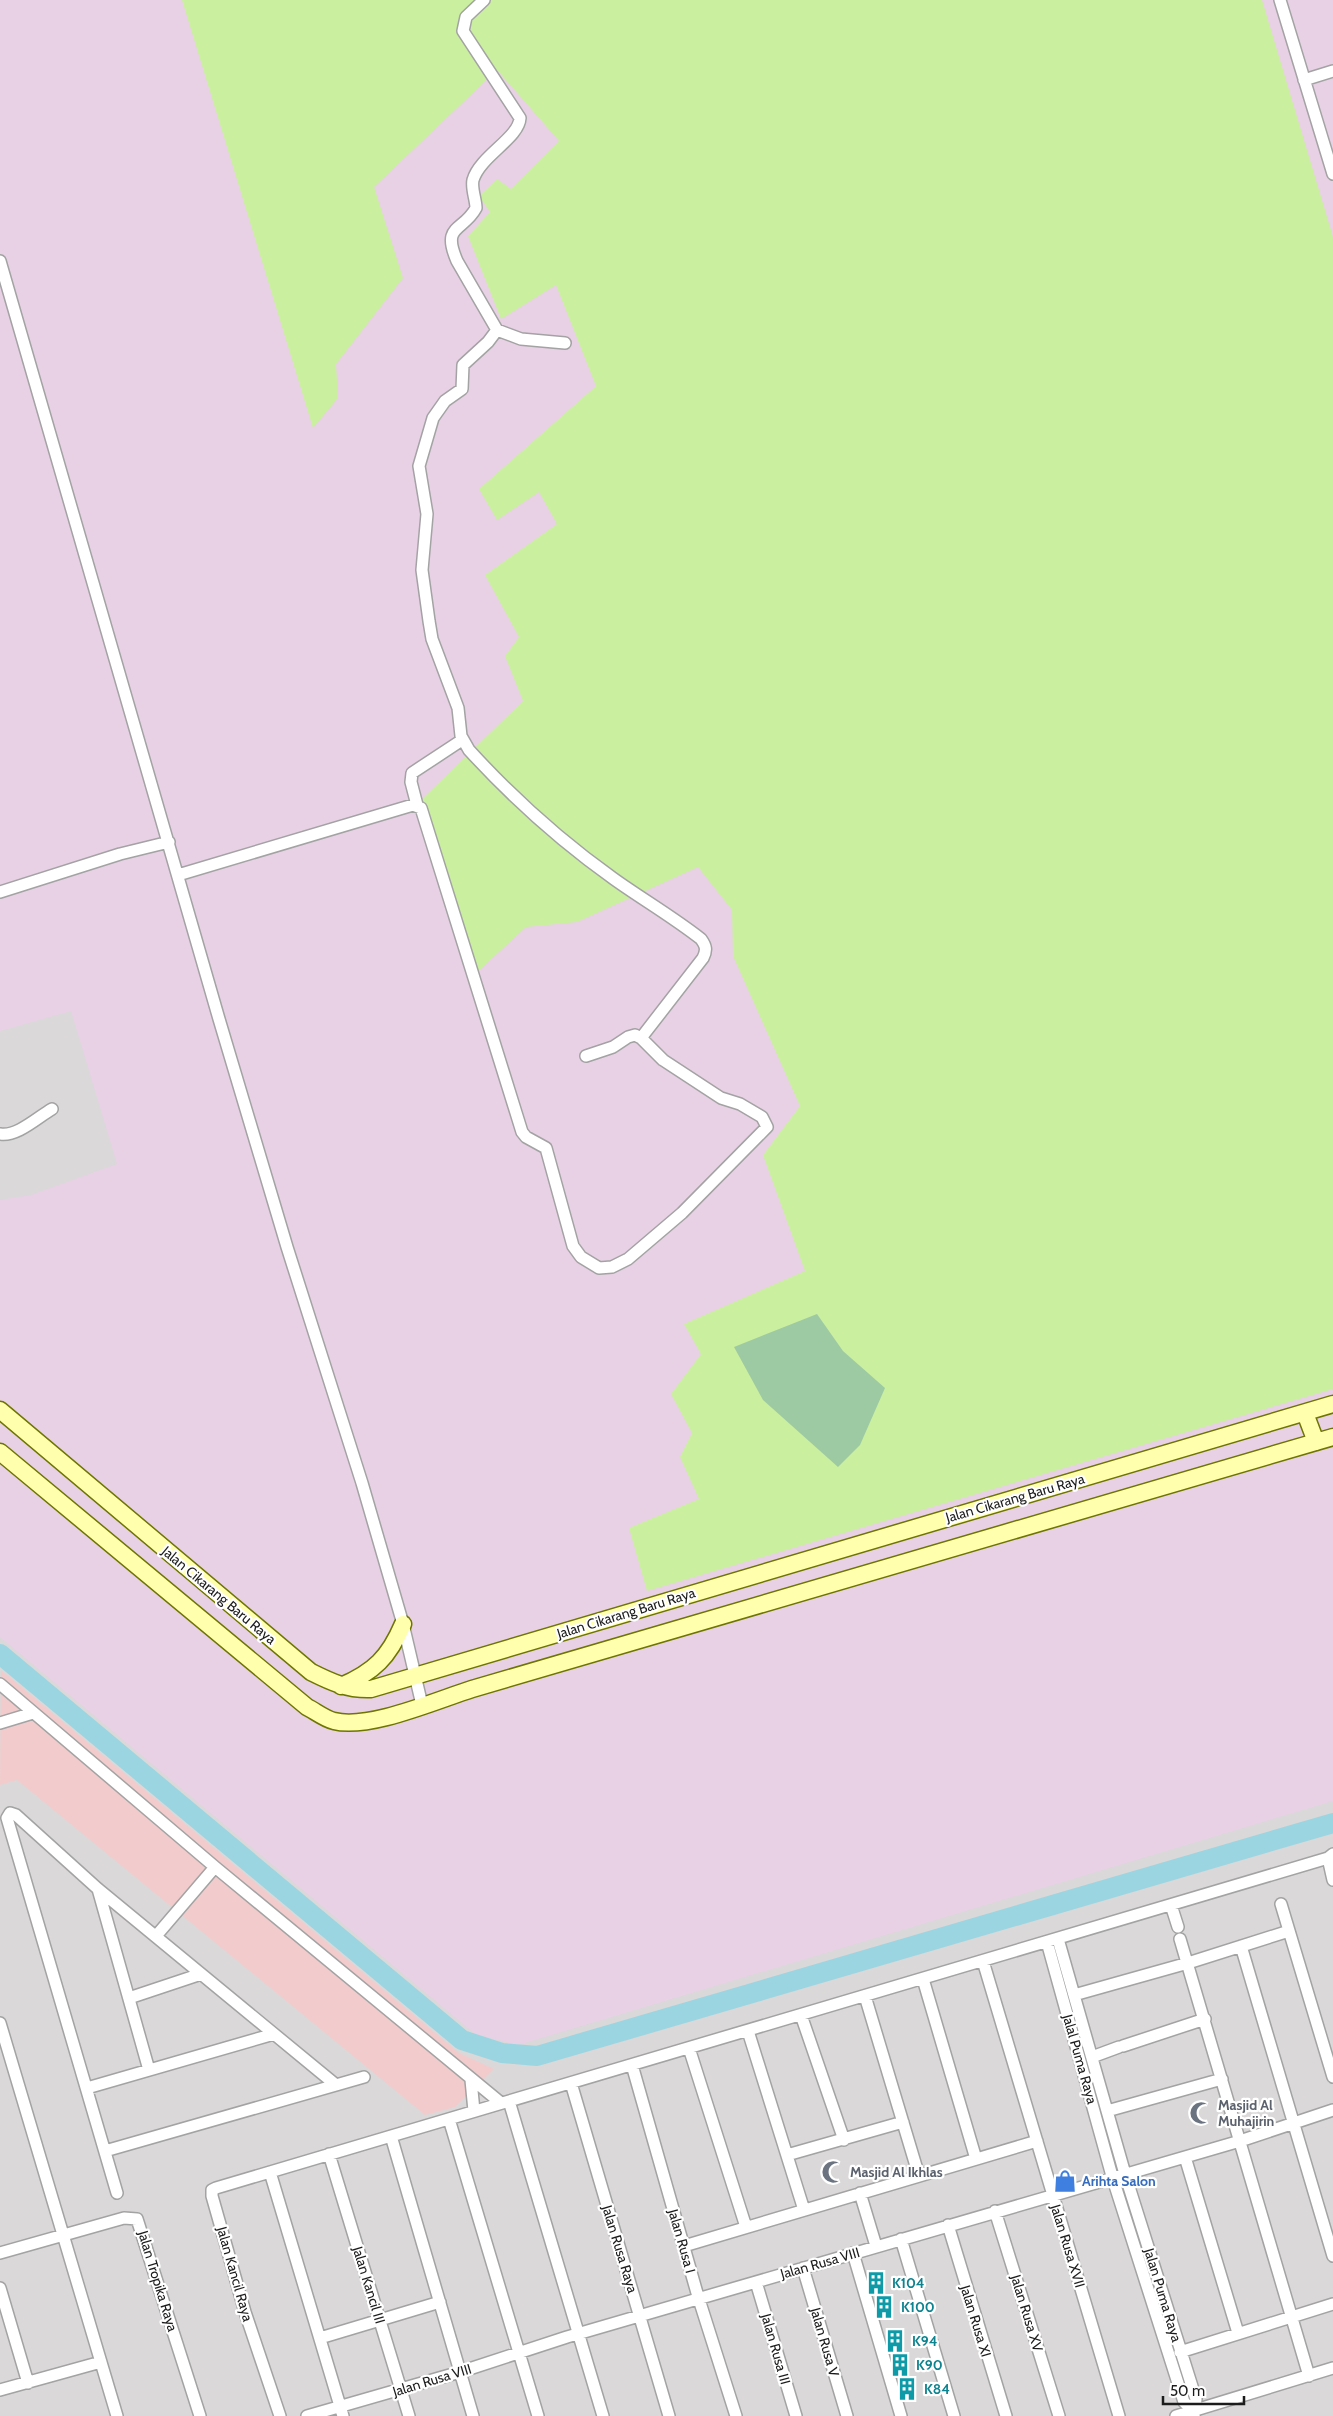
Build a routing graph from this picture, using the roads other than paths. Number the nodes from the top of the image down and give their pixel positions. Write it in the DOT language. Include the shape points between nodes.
graph roads {
  1 [pos="484,0"];
  2 [pos="1280,0"];
  3 [pos="1333,71"];
  4 [pos="1304,80"];
  5 [pos="1333,174"];
  6 [pos="0,261"];
  7 [pos="497,330"];
  8 [pos="565,343"];
  9 [pos="462,740"];
  10 [pos="417,805"];
  11 [pos="169,842"];
  12 [pos="178,875"];
  13 [pos="0,892"];
  14 [pos="642,1038"];
  15 [pos="586,1056"];
  16 [pos="52,1109"];
  17 [pos="0,1134"];
  18 [pos="1333,1404"];
  19 [pos="0,1410"];
  20 [pos="1305,1413"];
  21 [pos="1333,1437"];
  22 [pos="1316,1442"];
  23 [pos="0,1452"];
  24 [pos="403,1624"];
  25 [pos="414,1675"];
  26 [pos="0,1684"];
  27 [pos="341,1686"];
  28 [pos="422,1705"];
  29 [pos="33,1713"];
  30 [pos="0,1723"];
  31 [pos="1330,1856"];
  32 [pos="216,1867"];
  33 [pos="1333,1880"];
  34 [pos="98,1889"];
  35 [pos="1281,1904"];
  36 [pos="1171,1905"];
  37 [pos="1288,1931"];
  38 [pos="156,1936"];
  39 [pos="1058,1939"];
  40 [pos="1047,1942"];
  41 [pos="1241,1946"];
  42 [pos="983,1961"];
  43 [pos="1188,1963"];
  44 [pos="201,1974"];
  45 [pos="923,1979"];
  46 [pos="1074,1995"];
  47 [pos="865,1996"];
  48 [pos="129,1998"];
  49 [pos="801,2015"];
  50 [pos="1204,2019"];
  51 [pos="0,2024"];
  52 [pos="748,2030"];
  53 [pos="274,2034"];
  54 [pos="689,2048"];
  55 [pos="1092,2057"];
  56 [pos="632,2065"];
  57 [pos="149,2070"];
  58 [pos="364,2077"];
  59 [pos="1333,2077"];
  60 [pos="1222,2079"];
  61 [pos="472,2080"];
  62 [pos="571,2083"];
  63 [pos="336,2085"];
  64 [pos="86,2088"];
  65 [pos="505,2102"];
  66 [pos="1333,2110"];
  67 [pos="1107,2111"];
  68 [pos="474,2112"];
  69 [pos="449,2119"];
  70 [pos="903,2122"];
  71 [pos="1293,2124"];
  72 [pos="390,2136"];
  73 [pos="844,2140"];
  74 [pos="1037,2141"];
  75 [pos="1240,2141"];
  76 [pos="105,2151"];
  77 [pos="329,2154"];
  78 [pos="787,2155"];
  79 [pos="1185,2157"];
  80 [pos="976,2159"];
  81 [pos="270,2172"];
  82 [pos="1125,2174"];
  83 [pos="919,2176"];
  84 [pos="1112,2176"];
  85 [pos="117,2193"];
  86 [pos="860,2194"];
  87 [pos="1052,2194"];
  88 [pos="804,2210"];
  89 [pos="995,2211"];
  90 [pos="948,2225"];
  91 [pos="746,2227"];
  92 [pos="63,2235"];
  93 [pos="901,2239"];
  94 [pos="684,2246"];
  95 [pos="876,2246"];
  96 [pos="0,2253"];
  97 [pos="853,2253"];
  98 [pos="1333,2256"];
  99 [pos="803,2268"];
  100 [pos="756,2282"];
  101 [pos="0,2288"];
  102 [pos="699,2299"];
  103 [pos="440,2302"];
  104 [pos="1333,2304"];
  105 [pos="640,2316"];
  106 [pos="1292,2317"];
  107 [pos="380,2320"];
  108 [pos="1238,2333"];
  109 [pos="578,2334"];
  110 [pos="320,2338"];
  111 [pos="518,2352"];
  112 [pos="1180,2352"];
  113 [pos="101,2362"];
  114 [pos="1333,2368"];
  115 [pos="460,2372"];
  116 [pos="1309,2376"];
  117 [pos="28,2383"];
  118 [pos="400,2389"];
  119 [pos="0,2390"];
  120 [pos="342,2411"];
  121 [pos="1193,2413"];
  122 [pos="117,2416"];
  123 [pos="200,2416"];
  124 [pos="280,2416"];
  125 [pos="307,2416"];
  126 [pos="409,2416"];
  127 [pos="474,2416"];
  128 [pos="538,2416"];
  129 [pos="603,2416"];
  130 [pos="669,2416"];
  131 [pos="736,2416"];
  132 [pos="796,2416"];
  133 [pos="847,2416"];
  134 [pos="901,2416"];
  135 [pos="954,2416"];
  136 [pos="1006,2416"];
  137 [pos="1059,2416"];
  138 [pos="1119,2416"];
  139 [pos="1176,2416"];
  1 -- 7 [label="street" via="466,17 463,31 520,118 520,124 487,157 473,181 476,208 458,226 451,244 457,261"];
  2 -- 4 [label="street"];
  3 -- 4 [label="street"];
  4 -- 5 [label="street"];
  6 -- 11 [label="street"];
  7 -- 8 [label="street" via="521,338"];
  7 -- 9 [label="street" via="463,365 462,389 445,402 433,418 419,466 427,514 422,570 429,621 432,639 458,708"];
  9 -- 10 [label="street" via="412,773"];
  9 -- 14 [label="street" via="482,765 544,823 614,879 664,910 705,944 703,958"];
  10 -- 12 [label="street"];
  10 -- 14 [label="street" via="424,811 522,1132 546,1148 573,1246 581,1257 598,1268 612,1267 628,1259 682,1213 767,1126 762,1117 740,1104 721,1098 663,1060"];
  11 -- 12 [label="street"];
  11 -- 13 [label="street"];
  12 -- 24 [label="street" via="287,1247"];
  14 -- 15 [label="street" via="628,1037 613,1047"];
  16 -- 17 [label="street" via="19,1129"];
  18 -- 20 [label="main road, Jalan Cikarang Baru Raya"];
  19 -- 27 [label="main road, Jalan Cikarang Baru Raya" via="311,1672"];
  20 -- 22 [label="main road"];
  20 -- 25 [label="main road, Jalan Cikarang Baru Raya"];
  21 -- 22 [label="main road, Jalan Cikarang Baru Raya"];
  22 -- 28 [label="main road, Jalan Cikarang Baru Raya"];
  23 -- 28 [label="main road, Jalan Cikarang Baru Raya" via="307,1707 334,1721 360,1722"];
  24 -- 25 [label="street"];
  24 -- 27 [label="main road" via="394,1645 380,1663 362,1677"];
  25 -- 27 [label="main road, Jalan Cikarang Baru Raya" via="371,1689"];
  25 -- 28 [label="street"];
  26 -- 29 [label="street"];
  29 -- 30 [label="street"];
  29 -- 32 [label="street"];
  31 -- 33 [label="street"];
  31 -- 36 [label="street"];
  32 -- 38 [label="street"];
  32 -- 61 [label="street"];
  34 -- 38 [label="street"];
  34 -- 48 [label="street"];
  34 -- 64 [label="street" via="16,1815 8,1816"];
  35 -- 37 [label="street"];
  36 -- 39 [label="street"];
  36 -- 43 [label="street"];
  37 -- 41 [label="street"];
  37 -- 59 [label="street"];
  38 -- 44 [label="street"];
  39 -- 40 [label="street"];
  39 -- 46 [label="street, Jalan Puma Raya"];
  40 -- 42 [label="street"];
  40 -- 84 [label="street, Jalal Puma Raya"];
  41 -- 43 [label="street"];
  41 -- 71 [label="street"];
  42 -- 45 [label="street"];
  42 -- 74 [label="street, Jalan Rusa XVII"];
  43 -- 46 [label="street"];
  43 -- 50 [label="street"];
  44 -- 48 [label="street"];
  44 -- 53 [label="street"];
  45 -- 47 [label="street"];
  45 -- 80 [label="street"];
  46 -- 55 [label="street, Jalan Puma Raya"];
  47 -- 49 [label="street"];
  47 -- 70 [label="street"];
  48 -- 57 [label="street"];
  49 -- 52 [label="street"];
  49 -- 73 [label="street"];
  50 -- 55 [label="street"];
  50 -- 60 [label="street"];
  51 -- 92 [label="street"];
  52 -- 54 [label="street"];
  52 -- 78 [label="street"];
  53 -- 57 [label="street"];
  53 -- 63 [label="street"];
  54 -- 56 [label="street"];
  54 -- 91 [label="street"];
  55 -- 67 [label="street, Jalan Puma Raya"];
  56 -- 62 [label="street"];
  56 -- 94 [label="street, Jalan Rusa I"];
  57 -- 64 [label="street"];
  58 -- 63 [label="street"];
  60 -- 67 [label="street"];
  60 -- 75 [label="street"];
  61 -- 65 [label="street"];
  61 -- 68 [label="street"];
  62 -- 65 [label="street"];
  62 -- 105 [label="street, Jalan Rusa Raya"];
  63 -- 76 [label="street"];
  64 -- 76 [label="street"];
  65 -- 68 [label="street"];
  65 -- 109 [label="street"];
  66 -- 71 [label="street, Jalan Rusa VIII"];
  67 -- 82 [label="street, Jalan Puma Raya"];
  68 -- 69 [label="street"];
  69 -- 72 [label="street"];
  69 -- 111 [label="street"];
  70 -- 73 [label="street"];
  70 -- 83 [label="street"];
  71 -- 75 [label="street, Jalan Rusa VIII"];
  71 -- 98 [label="street"];
  72 -- 77 [label="street"];
  72 -- 103 [label="street"];
  73 -- 78 [label="street"];
  74 -- 80 [label="street"];
  74 -- 87 [label="street, Jalan Rusa XVII"];
  75 -- 79 [label="street, Jalan Rusa VIII"];
  75 -- 106 [label="street"];
  76 -- 85 [label="street"];
  77 -- 81 [label="street"];
  77 -- 107 [label="street, Jalan Kancil III"];
  78 -- 88 [label="street"];
  79 -- 82 [label="street, Jalan Rusa VIII"];
  79 -- 108 [label="street"];
  80 -- 83 [label="street"];
  81 -- 110 [label="street"];
  81 -- 124 [label="street, Jalan Kancil Raya" via="216,2188 212,2193 245,2312"];
  82 -- 84 [label="street, Jalan Rusa VIII"];
  82 -- 112 [label="street, Jalan Puma Raya"];
  83 -- 86 [label="street"];
  84 -- 87 [label="street, Jalan Rusa VIII"];
  84 -- 121 [label="street, Jalan Puma Raya" via="1184,2402"];
  86 -- 88 [label="street"];
  86 -- 95 [label="street"];
  87 -- 89 [label="street, Jalan Rusa VIII"];
  87 -- 138 [label="street, Jalan Rusa XVII"];
  88 -- 91 [label="street"];
  89 -- 90 [label="street, Jalan Rusa VIII"];
  89 -- 137 [label="street, Jalan Rusa XV"];
  90 -- 93 [label="street, Jalan Rusa VIII"];
  90 -- 136 [label="street, Jalan Rusa XI"];
  91 -- 94 [label="street"];
  92 -- 96 [label="street"];
  92 -- 113 [label="street"];
  92 -- 123 [label="street, Jalan Tropika Raya" via="124,2218 138,2220"];
  93 -- 95 [label="street, Jalan Rusa VIII"];
  93 -- 135 [label="street"];
  94 -- 102 [label="street, Jalan Rusa I"];
  95 -- 97 [label="street, Jalan Rusa VIII"];
  97 -- 99 [label="street, Jalan Rusa VIII"];
  97 -- 134 [label="street"];
  99 -- 100 [label="street, Jalan Rusa VIII"];
  99 -- 133 [label="street, Jalan Rusa V"];
  100 -- 102 [label="street, Jalan Rusa VIII"];
  100 -- 132 [label="street, Jalan Rusa III"];
  101 -- 117 [label="street"];
  102 -- 105 [label="street, Jalan Rusa VIII"];
  102 -- 131 [label="street, Jalan Rusa I"];
  103 -- 107 [label="street"];
  103 -- 115 [label="street"];
  104 -- 106 [label="street"];
  105 -- 109 [label="street, Jalan Rusa VIII"];
  105 -- 130 [label="street, Jalan Rusa Raya"];
  106 -- 108 [label="street"];
  106 -- 116 [label="street"];
  107 -- 110 [label="street"];
  107 -- 118 [label="street, Jalan Kancil III"];
  108 -- 112 [label="street"];
  109 -- 111 [label="street, Jalan Rusa VIII"];
  109 -- 129 [label="street"];
  110 -- 120 [label="street"];
  111 -- 115 [label="street, Jalan Rusa VIII"];
  111 -- 128 [label="street"];
  112 -- 121 [label="street, Jalan Puma Raya" via="1196,2399"];
  113 -- 117 [label="street"];
  113 -- 122 [label="street"];
  114 -- 116 [label="street"];
  115 -- 118 [label="street, Jalan Rusa VIII"];
  115 -- 127 [label="street"];
  116 -- 121 [label="street"];
  117 -- 119 [label="street"];
  118 -- 120 [label="street, Jalan Rusa VIII"];
  118 -- 126 [label="street, Jalan Kancil III"];
  120 -- 125 [label="street, Jalan Rusa VIII"];
  121 -- 139 [label="street"];
}
